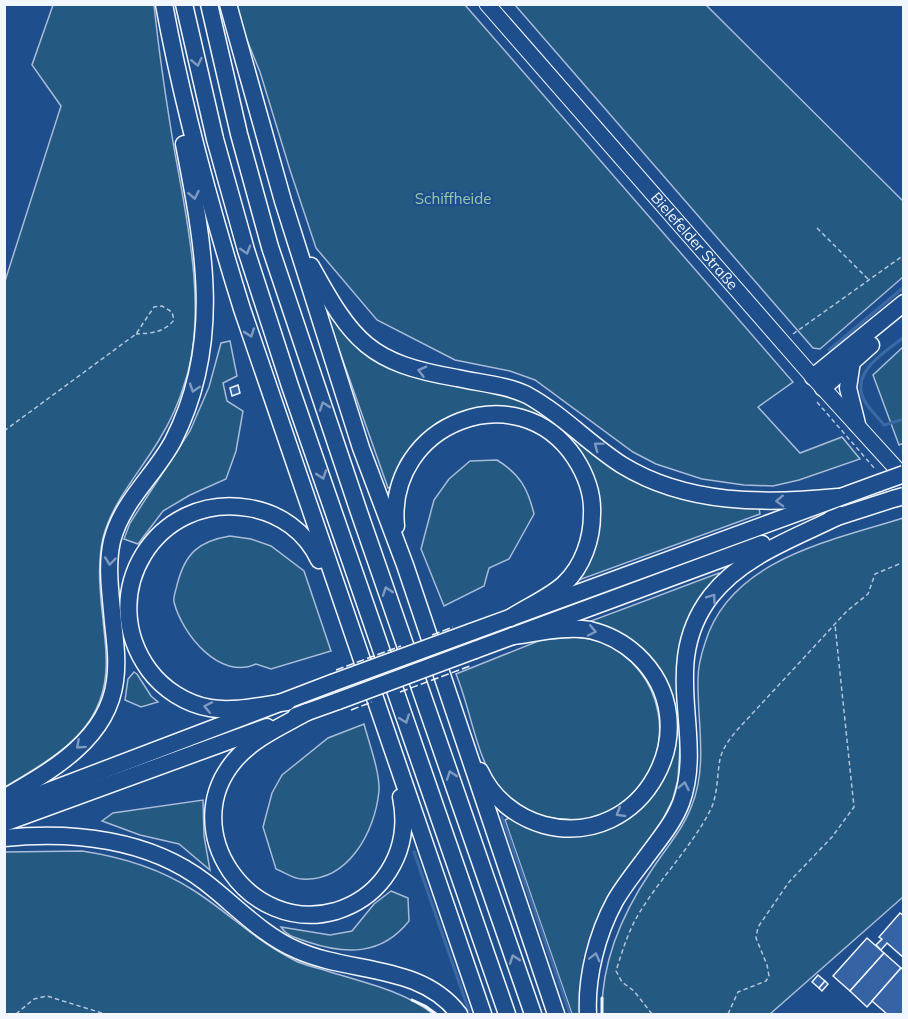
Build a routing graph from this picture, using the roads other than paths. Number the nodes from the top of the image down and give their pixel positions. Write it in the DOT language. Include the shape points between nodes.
graph roads {
  1 [pos="164,4"];
  2 [pos="184,4"];
  3 [pos="208,4"];
  4 [pos="228,4"];
  5 [pos="487,4"];
  6 [pos="177,75"];
  7 [pos="283,201"];
  8 [pos="903,303"];
  9 [pos="903,318"];
  10 [pos="852,362"];
  11 [pos="818,383"];
  12 [pos="857,424"];
  13 [pos="903,476"];
  14 [pos="838,497"];
  15 [pos="898,498"];
  16 [pos="841,516"];
  17 [pos="405,565"];
  18 [pos="343,607"];
  19 [pos="510,618"];
  20 [pos="513,636"];
  21 [pos="287,702"];
  22 [pos="307,712"];
  23 [pos="454,715"];
  24 [pos="394,755"];
  25 [pos="4,798"];
  26 [pos="4,808"];
  27 [pos="4,823"];
  28 [pos="4,838"];
  29 [pos="459,1014"];
  30 [pos="483,1014"];
  31 [pos="507,1014"];
  32 [pos="533,1014"];
  33 [pos="556,1014"];
  34 [pos="588,1014"];
  1 -- 6 [label="highway"];
  2 -- 31 [label="highway, one-way" via="246,250"];
  32 -- 3 [label="highway, one-way" via="270,247"];
  4 -- 7 [label="highway"];
  5 -- 11 [label="main road, Bielefelder Straße"];
  6 -- 18 [label="highway, one-way" via="238,298"];
  6 -- 25 [label="highway, one-way" via="179,117 199,221 205,291 204,345 196,384 171,444 125,510 112,541 109,571 115,682 105,716 60,764"];
  14 -- 7 [label="highway, one-way" via="741,500 672,487 622,465 526,395 397,364 353,334 336,312 308,261"];
  7 -- 17 [label="highway" via="361,448"];
  8 -- 11 [label="highway"];
  9 -- 10 [label="highway"];
  10 -- 11 [label="highway"];
  10 -- 12 [label="highway" via="848,388"];
  11 -- 12 [label="main road, Bielefelder Straße"];
  12 -- 13 [label="main road, Bielefelder Straße"];
  13 -- 14 [label="highway, bridge"];
  14 -- 19 [label="highway"];
  15 -- 16 [label="highway"];
  16 -- 20 [label="highway"];
  34 -- 16 [label="highway, one-way" via="590,977 598,943 615,902 681,803 688,747 684,675 696,622 711,597 749,561"];
  17 -- 19 [label="highway" via="397,527 396,496 404,473 424,443 444,428 478,416 514,417 537,425 557,438 580,465 589,487 592,522 588,545 578,567 563,585"];
  17 -- 23 [label="highway"];
  21 -- 18 [label="highway, one-way" via="234,709 208,707 184,699 154,676 134,644 128,619 131,581 143,555 158,535 189,514 228,505 256,509 280,518 307,540"];
  18 -- 24 [label="highway"];
  19 -- 21 [label="highway, bridge"];
  20 -- 22 [label="highway, bridge"];
  20 -- 23 [label="highway, one-way" via="589,630 628,647 642,660 662,691 669,721 666,752 651,785 626,810 605,821 570,828 535,822 496,796"];
  21 -- 26 [label="highway"];
  22 -- 24 [label="highway" via="258,740 236,759 222,782 215,806 216,836 232,876 249,894 270,906 293,914 330,912 353,904 381,882 395,861 403,838 404,810"];
  22 -- 27 [label="highway"];
  23 -- 33 [label="highway"];
  24 -- 30 [label="highway"];
  28 -- 29 [label="highway" via="51,836 112,842 171,861 203,880 279,941 321,958 418,983 439,993"];
}
